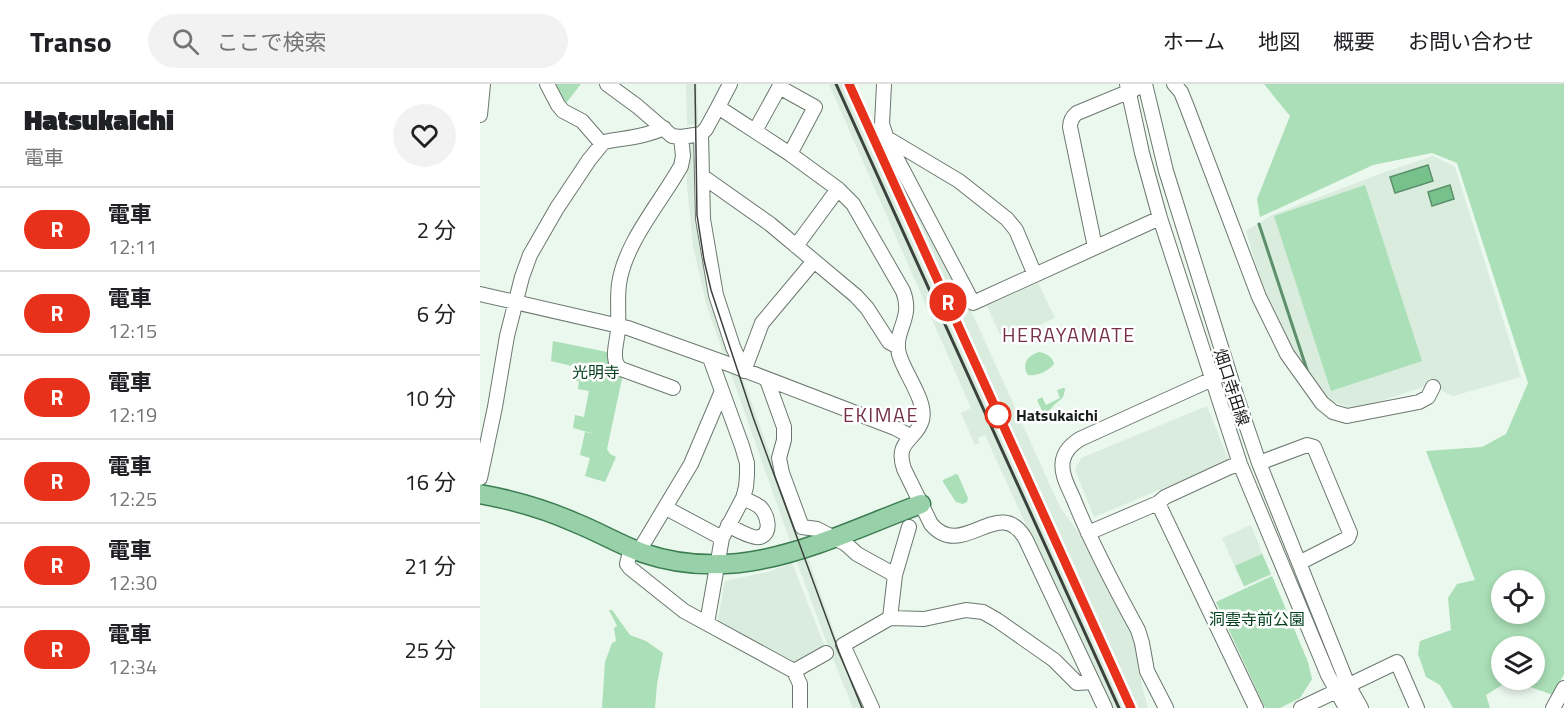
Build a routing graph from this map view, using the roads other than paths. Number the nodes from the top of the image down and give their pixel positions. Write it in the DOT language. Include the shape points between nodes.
graph roads {
  1 [pos="483,84"];
  2 [pos="548,84"];
  3 [pos="607,84"];
  4 [pos="730,84"];
  5 [pos="884,84"];
  6 [pos="1146,84"];
  7 [pos="1174,84"];
  8 [pos="780,86"];
  9 [pos="1128,88"];
  10 [pos="718,107"];
  11 [pos="480,116"];
  12 [pos="664,128"];
  13 [pos="755,131"];
  14 [pos="701,134"];
  15 [pos="681,137"];
  16 [pos="887,138"];
  17 [pos="602,144"];
  18 [pos="790,154"];
  19 [pos="702,176"];
  20 [pos="838,189"];
  21 [pos="1160,218"];
  22 [pos="796,246"];
  23 [pos="1095,247"];
  24 [pos="814,261"];
  25 [pos="1035,275"];
  26 [pos="480,294"];
  27 [pos="515,302"];
  28 [pos="618,326"];
  29 [pos="898,347"];
  30 [pos="710,358"];
  31 [pos="744,371"];
  32 [pos="1228,372"];
  33 [pos="768,380"];
  34 [pos="1212,380"];
  35 [pos="1433,387"];
  36 [pos="673,388"];
  37 [pos="722,391"];
  38 [pos="910,436"];
  39 [pos="1259,463"];
  40 [pos="1240,464"];
  41 [pos="480,478"];
  42 [pos="480,494"];
  43 [pos="742,498"];
  44 [pos="1158,503"];
  45 [pos="921,504"];
  46 [pos="666,508"];
  47 [pos="909,527"];
  48 [pos="725,532"];
  49 [pos="1088,533"];
  50 [pos="833,537"];
  51 [pos="635,550"];
  52 [pos="1299,563"];
  53 [pos="718,565"];
  54 [pos="895,575"];
  55 [pos="890,618"];
  56 [pos="707,623"];
  57 [pos="826,653"];
  58 [pos="795,671"];
  59 [pos="1092,682"];
  60 [pos="1342,687"];
  61 [pos="1564,688"];
  62 [pos="800,708"];
  63 [pos="872,708"];
  64 [pos="1105,708"];
  65 [pos="1166,708"];
  66 [pos="1256,708"];
  67 [pos="1301,708"];
  68 [pos="1346,708"];
  69 [pos="1361,708"];
  70 [pos="1418,708"];
  71 [pos="1553,708"];
  1 -- 11 [label="street"];
  2 -- 17 [label="street" via="563,111 582,121"];
  3 -- 12 [label="street"];
  4 -- 10 [label="street"];
  5 -- 16 [label="street" via="882,124"];
  6 -- 9 [label="street"];
  6 -- 32 [label="street" via="1166,171"];
  7 -- 35 [label="street" via="1188,107 1258,297 1287,354 1322,403 1340,415 1354,415 1419,402 1428,397"];
  8 -- 13 [label="street"];
  8 -- 18 [label="street" via="815,107"];
  9 -- 21 [label="street, 畑口寺田線"];
  9 -- 23 [label="street" via="1077,113 1070,122"];
  10 -- 13 [label="street"];
  10 -- 14 [label="street"];
  12 -- 15 [label="street" via="672,136"];
  12 -- 17 [label="street"];
  13 -- 18 [label="street"];
  14 -- 15 [label="street"];
  14 -- 19 [label="street"];
  15 -- 28 [label="street" via="681,166 636,239 623,270"];
  16 -- 25 [label="street" via="959,181 1007,219 1016,230"];
  16 -- 25 [label="street" via="973,303"];
  17 -- 27 [label="street" via="556,208 530,255"];
  18 -- 20 [label="street"];
  19 -- 22 [label="street"];
  19 -- 31 [label="street" via="703,219 716,295"];
  20 -- 22 [label="street"];
  20 -- 29 [label="street" via="853,204 907,299"];
  21 -- 23 [label="street"];
  21 -- 34 [label="street, 畑口寺田線"];
  22 -- 24 [label="street"];
  23 -- 25 [label="street"];
  24 -- 29 [label="street" via="862,302 889,342"];
  24 -- 31 [label="street" via="762,323"];
  26 -- 27 [label="street"];
  27 -- 28 [label="street"];
  27 -- 41 [label="street"];
  28 -- 30 [label="street"];
  28 -- 36 [label="street" via="617,366"];
  29 -- 38 [label="street" via="923,408 921,423"];
  30 -- 31 [label="street"];
  30 -- 37 [label="street"];
  31 -- 33 [label="street"];
  32 -- 34 [label="street"];
  32 -- 39 [label="street"];
  33 -- 38 [label="street"];
  33 -- 50 [label="street" via="784,427 779,458 782,473 802,527"];
  34 -- 40 [label="street, 畑口寺田線"];
  34 -- 49 [label="street" via="1080,439 1066,451 1062,468"];
  37 -- 43 [label="street" via="747,463"];
  37 -- 46 [label="street" via="691,464"];
  38 -- 45 [label="street" via="903,449 903,464"];
  39 -- 52 [label="street"];
  39 -- 52 [label="street" via="1307,445 1314,447 1350,533 1348,538"];
  40 -- 44 [label="street" via="1165,496"];
  40 -- 60 [label="street, 畑口寺田線" via="1328,675"];
  42 -- 51 [label="main road" via="557,515"];
  43 -- 48 [label="street"];
  43 -- 48 [label="street" via="763,510 768,525 766,533 756,537"];
  44 -- 49 [label="street"];
  44 -- 66 [label="street"];
  45 -- 50 [label="main road"];
  45 -- 59 [label="street" via="931,524 947,536 962,536 997,522 1020,531"];
  46 -- 48 [label="street"];
  46 -- 51 [label="street"];
  47 -- 54 [label="street"];
  48 -- 53 [label="street"];
  49 -- 65 [label="street" via="1137,630 1148,671"];
  50 -- 53 [label="main road" via="791,553"];
  50 -- 54 [label="street"];
  51 -- 53 [label="main road" via="677,562"];
  51 -- 56 [label="street" via="627,564 630,568 684,611"];
  52 -- 60 [label="street"];
  53 -- 56 [label="street"];
  54 -- 55 [label="street"];
  55 -- 59 [label="street" via="924,619 966,610 983,612 1053,660 1077,682"];
  55 -- 63 [label="street" via="843,645"];
  56 -- 58 [label="street"];
  57 -- 58 [label="street"];
  58 -- 62 [label="street" via="800,684"];
  59 -- 64 [label="street"];
  60 -- 67 [label="street"];
  60 -- 68 [label="street"];
  60 -- 69 [label="street, 畑口寺田線"];
  60 -- 70 [label="street" via="1397,662"];
  61 -- 71 [label="street"];
}
